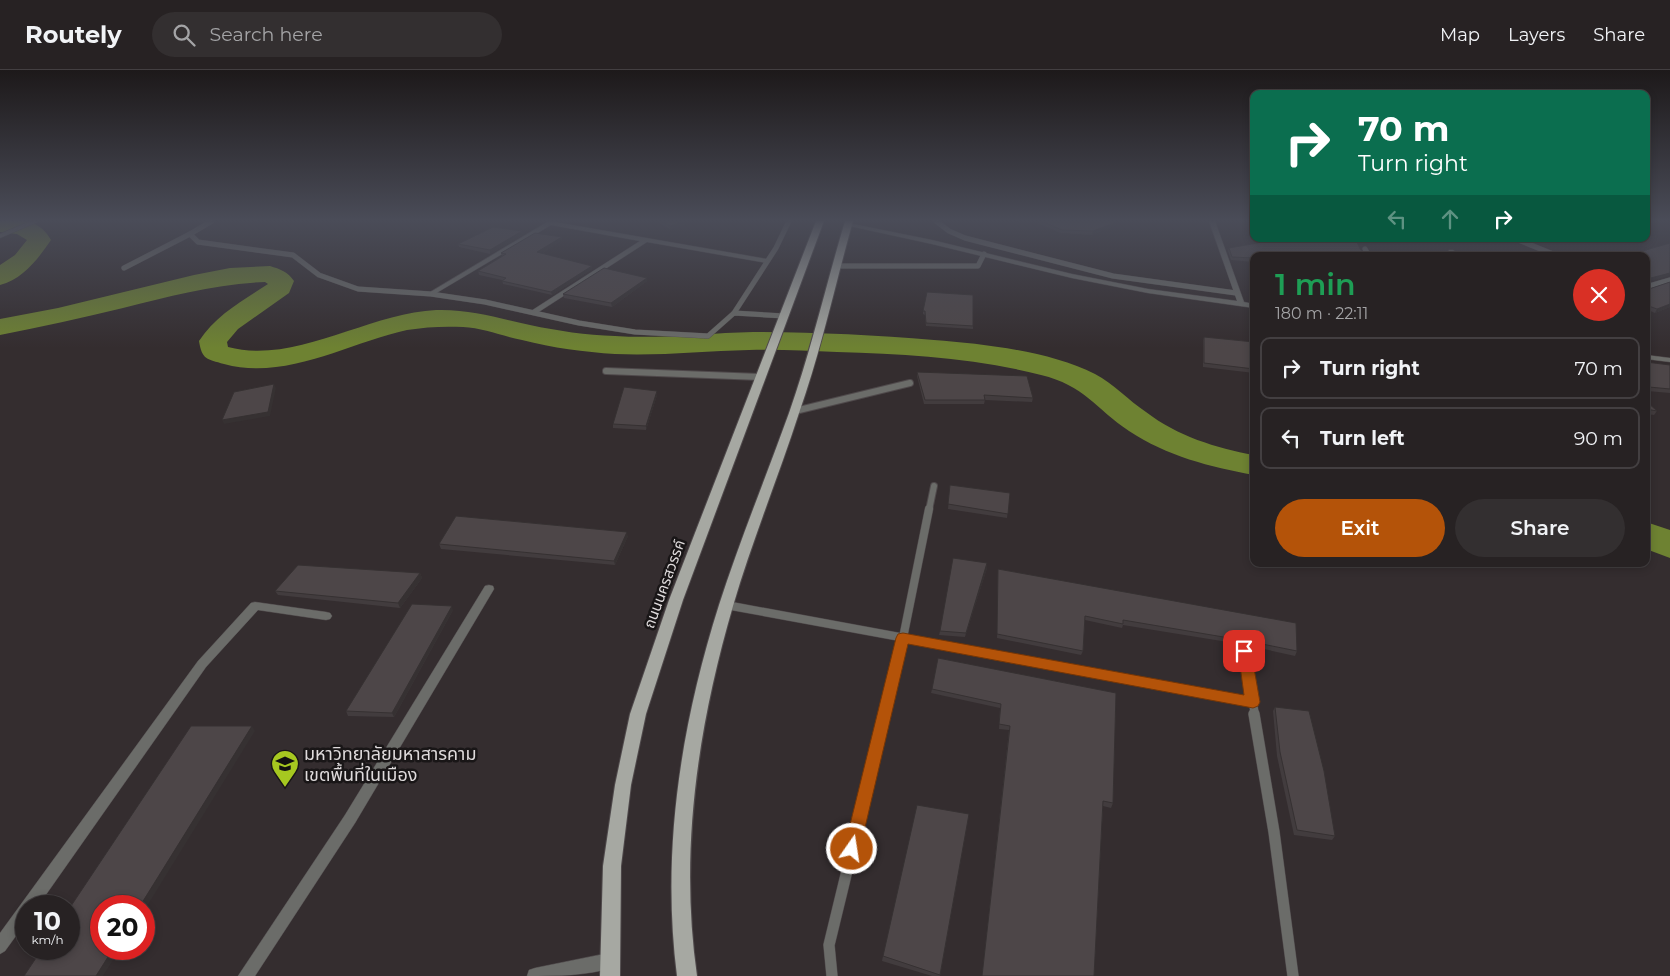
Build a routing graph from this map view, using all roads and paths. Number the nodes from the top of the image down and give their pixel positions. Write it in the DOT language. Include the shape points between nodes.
graph roads {
  1 [pos="133,263"];
  2 [pos="303,263"];
  3 [pos="483,263"];
  4 [pos="610,263"];
  5 [pos="766,263"];
  6 [pos="804,263"];
  7 [pos="979,263"];
  8 [pos="1022,263"];
  9 [pos="1062,263"];
  10 [pos="1226,263"];
  11 [pos="837,266"];
  12 [pos="124,268"];
  13 [pos="1670,280"];
  14 [pos="1650,286"];
  15 [pos="1236,293"];
  16 [pos="431,294"];
  17 [pos="1241,304"];
  18 [pos="1250,305"];
  19 [pos="534,313"];
  20 [pos="734,313"];
  21 [pos="783,319"];
  22 [pos="1650,358"];
  23 [pos="1670,360"];
  24 [pos="606,371"];
  25 [pos="760,377"];
  26 [pos="910,383"];
  27 [pos="795,411"];
  28 [pos="934,486"];
  29 [pos="489,588"];
  30 [pos="726,605"];
  31 [pos="326,616"];
  32 [pos="903,638"];
  33 [pos="1244,651"];
  34 [pos="1253,702"];
  35 [pos="37,895"];
  36 [pos="15,925"];
  37 [pos="0,946"];
  38 [pos="610,968"];
  39 [pos="246,976"];
  40 [pos="535,976"];
  41 [pos="688,976"];
  42 [pos="832,976"];
  43 [pos="1293,976"];
  1 -- 12 [label="lane"];
  2 -- 16 [label="lane" via="319,276 358,289"];
  3 -- 16 [label="street"];
  4 -- 19 [label="street"];
  5 -- 20 [label="lane"];
  6 -- 21 [label="main road, ถนนนครสวรรค์"];
  7 -- 11 [label="lane" via="978,266"];
  8 -- 17 [label="street" via="1148,291"];
  9 -- 15 [label="lane" via="1151,282"];
  10 -- 15 [label="street"];
  11 -- 27 [label="main road"];
  13 -- 14 [label="lane"];
  15 -- 17 [label="street"];
  16 -- 19 [label="lane"];
  17 -- 18 [label="street"];
  19 -- 20 [label="lane" via="635,332 708,336"];
  20 -- 21 [label="lane"];
  21 -- 25 [label="main road, ถนนนครสวรรค์"];
  22 -- 23 [label="street"];
  24 -- 25 [label="lane"];
  25 -- 38 [label="main road, ถนนนครสวรรค์" via="676,600 638,714 623,785 612,866"];
  26 -- 27 [label="lane"];
  27 -- 30 [label="main road"];
  28 -- 32 [label="lane"];
  29 -- 39 [label="street" via="350,820"];
  30 -- 32 [label="lane"];
  30 -- 41 [label="main road" via="697,717 686,784 680,860 683,946"];
  31 -- 35 [label="street" via="255,606 202,664"];
  32 -- 34 [label="lane"];
  32 -- 42 [label="lane" via="829,945"];
  33 -- 34 [label="lane"];
  34 -- 43 [label="lane"];
  36 -- 37 [label="street"];
  38 -- 40 [label="street"];
}
